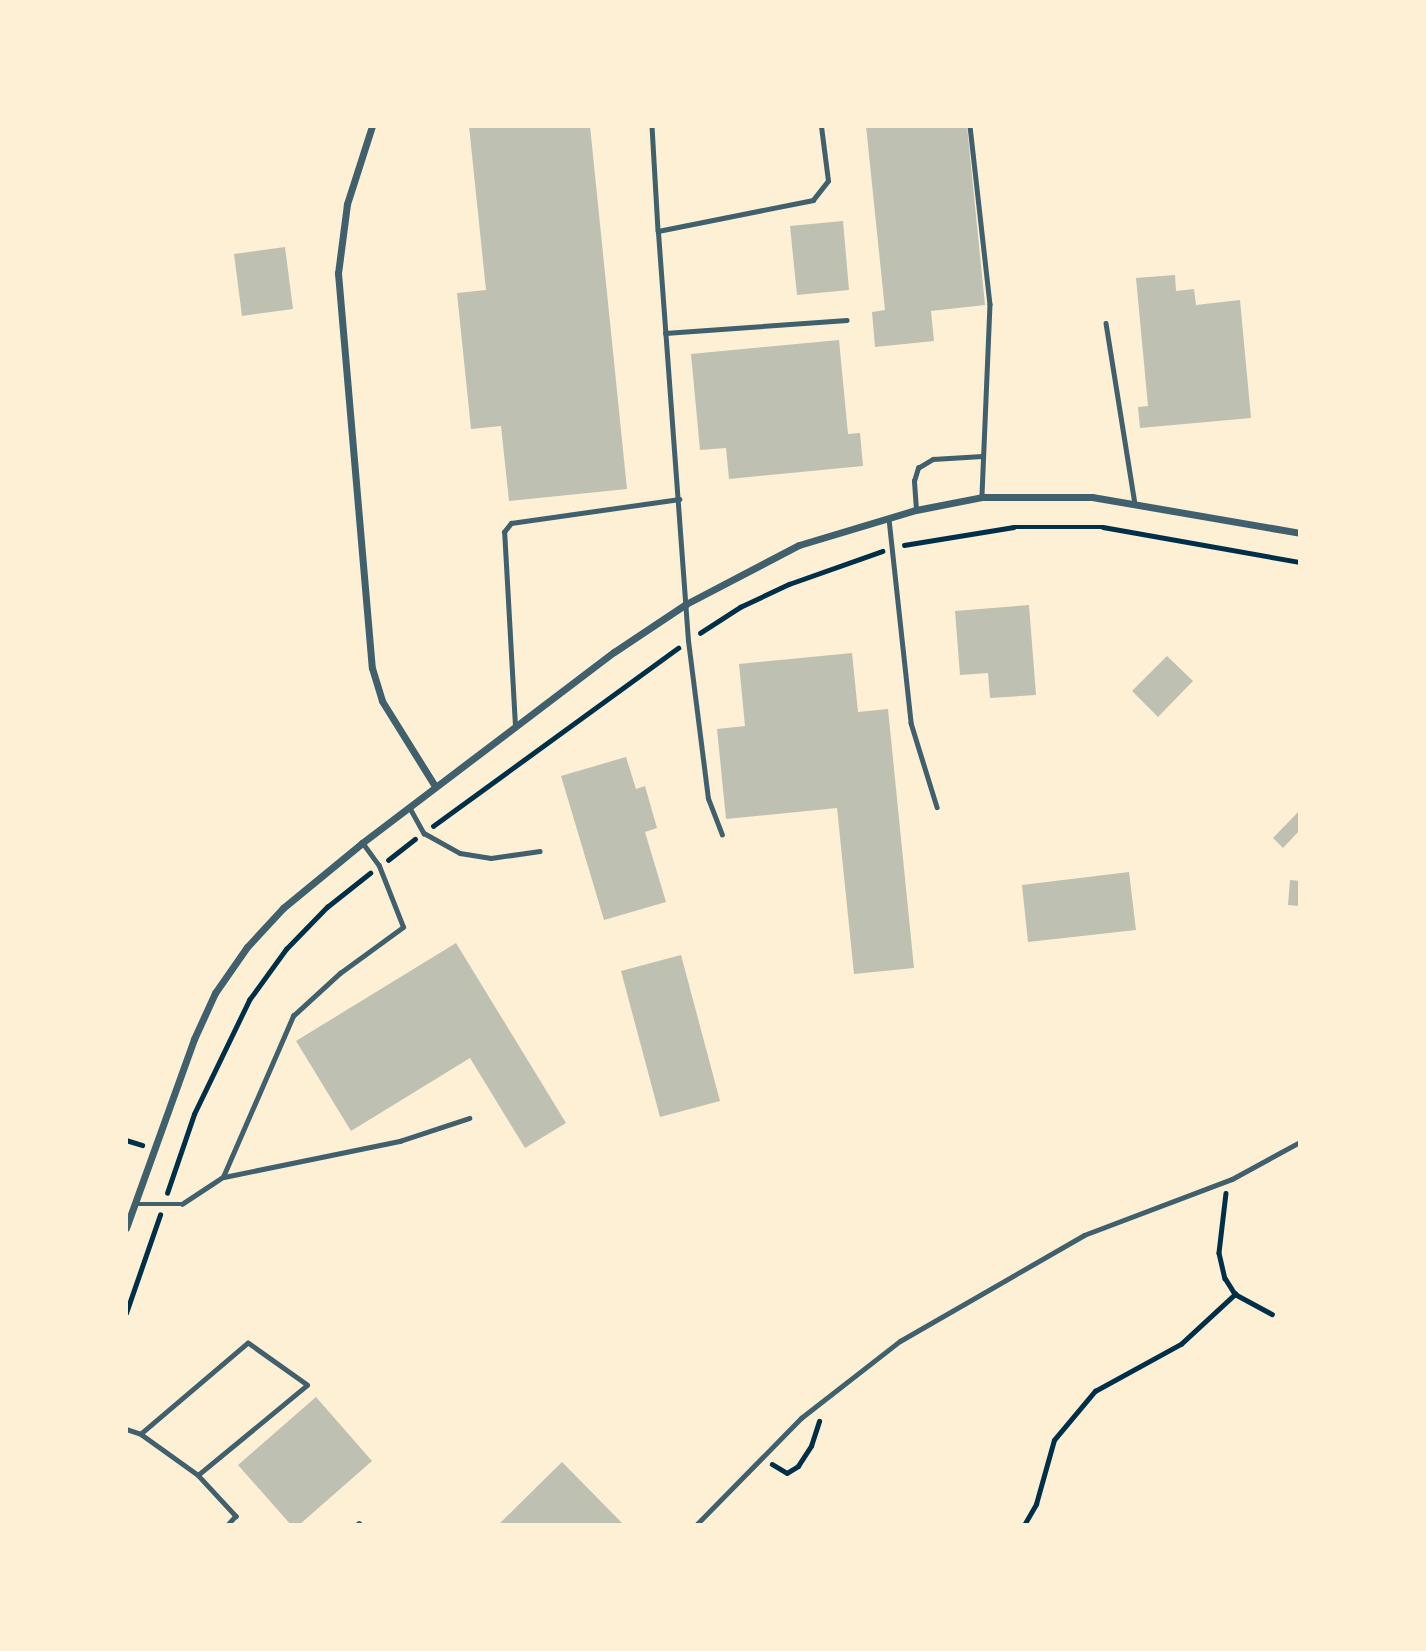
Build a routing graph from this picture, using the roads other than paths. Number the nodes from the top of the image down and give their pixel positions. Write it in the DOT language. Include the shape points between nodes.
graph roads {
  1 [pos="372,126"];
  2 [pos="652,126"];
  3 [pos="821,126"];
  4 [pos="970,126"];
  5 [pos="658,230"];
  6 [pos="847,320"];
  7 [pos="1106,323"];
  8 [pos="665,333"];
  9 [pos="982,456"];
  10 [pos="982,497"];
  11 [pos="679,499"];
  12 [pos="1135,504"];
  13 [pos="916,510"];
  14 [pos="889,518"];
  15 [pos="1300,533"];
  16 [pos="686,604"];
  17 [pos="515,727"];
  18 [pos="435,786"];
  19 [pos="409,807"];
  20 [pos="937,807"];
  21 [pos="722,835"];
  22 [pos="362,843"];
  23 [pos="540,850"];
  24 [pos="470,1118"];
  25 [pos="1300,1142"];
  26 [pos="223,1177"];
  27 [pos="135,1204"];
  28 [pos="126,1228"];
  29 [pos="126,1429"];
  30 [pos="141,1434"];
  31 [pos="198,1475"];
  32 [pos="228,1525"];
  33 [pos="696,1525"];
  1 -- 18 [label="street" via="347,204 338,273 372,668 389,713"];
  2 -- 5 [label="lane"];
  3 -- 5 [label="lane" via="828,181 813,200"];
  4 -- 9 [label="lane" via="990,304"];
  5 -- 8 [label="lane"];
  6 -- 8 [label="lane"];
  7 -- 12 [label="lane"];
  8 -- 11 [label="lane"];
  9 -- 10 [label="lane"];
  9 -- 13 [label="lane" via="933,459 918,468"];
  10 -- 12 [label="street" via="1051,495"];
  10 -- 13 [label="street"];
  11 -- 16 [label="lane"];
  11 -- 17 [label="lane" via="511,523 504,532"];
  12 -- 15 [label="street"];
  13 -- 14 [label="street"];
  14 -- 16 [label="street" via="799,545"];
  14 -- 20 [label="lane" via="912,723"];
  16 -- 17 [label="street"];
  16 -- 21 [label="lane" via="708,799"];
  17 -- 18 [label="street"];
  18 -- 19 [label="street"];
  19 -- 22 [label="street"];
  19 -- 23 [label="lane" via="424,833 460,853 491,859"];
  22 -- 26 [label="lane" via="379,866 403,926 340,972 293,1016"];
  22 -- 27 [label="street" via="283,908 215,993"];
  24 -- 26 [label="lane" via="400,1141"];
  25 -- 33 [label="lane" via="1232,1180 1084,1236 900,1341 821,1401"];
  26 -- 27 [label="lane" via="182,1204"];
  27 -- 28 [label="street"];
  29 -- 30 [label="lane"];
  30 -- 31 [label="lane"];
  30 -- 31 [label="lane" via="248,1343 307,1385"];
  31 -- 32 [label="lane" via="236,1516"];
}
